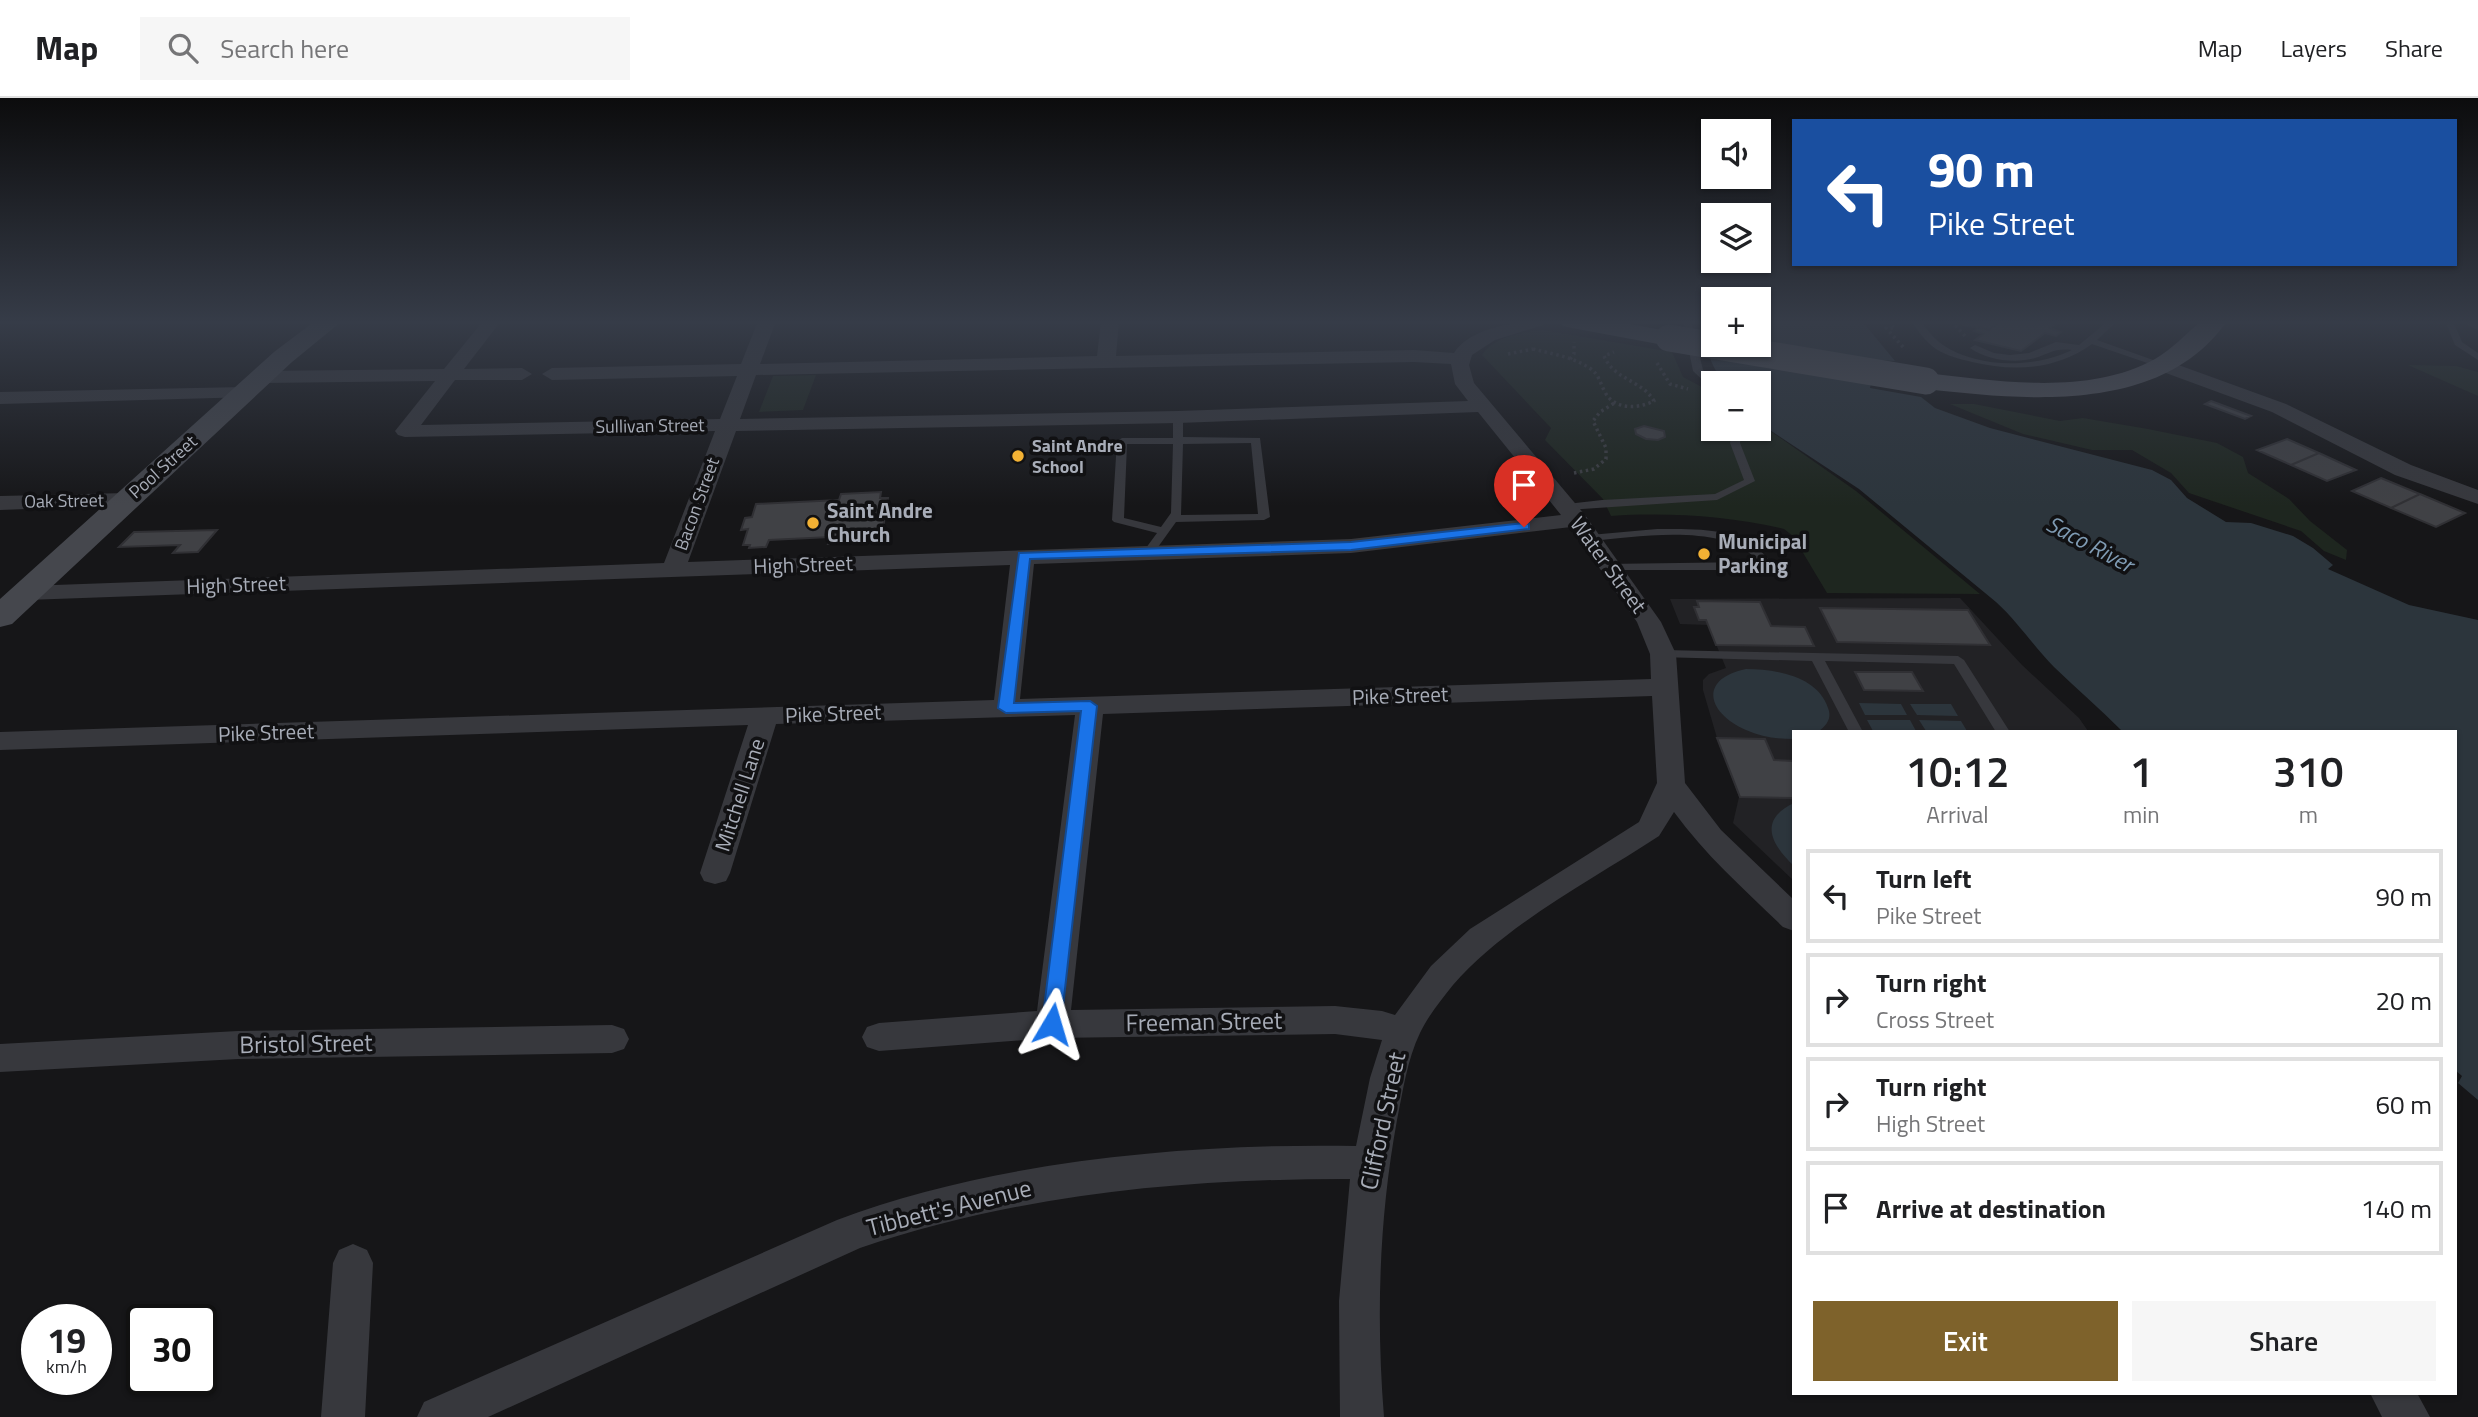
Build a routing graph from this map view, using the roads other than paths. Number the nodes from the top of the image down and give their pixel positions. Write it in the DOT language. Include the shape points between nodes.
graph roads {
  1 [pos="256,383"];
  2 [pos="301,383"];
  3 [pos="442,383"];
  4 [pos="743,383"];
  5 [pos="1465,383"];
  6 [pos="1944,383"];
  7 [pos="2106,383"];
  8 [pos="2210,383"];
  9 [pos="253,385"];
  10 [pos="0,398"];
  11 [pos="1484,406"];
  12 [pos="1178,417"];
  13 [pos="727,424"];
  14 [pos="1178,441"];
  15 [pos="1735,441"];
  16 [pos="2478,497"];
  17 [pos="127,500"];
  18 [pos="0,503"];
  19 [pos="1174,519"];
  20 [pos="1578,522"];
  21 [pos="1165,531"];
  22 [pos="1149,552"];
  23 [pos="1023,556"];
  24 [pos="1610,566"];
  25 [pos="673,570"];
  26 [pos="27,593"];
  27 [pos="0,617"];
  28 [pos="1663,654"];
  29 [pos="1816,658"];
  30 [pos="1666,687"];
  31 [pos="1090,706"];
  32 [pos="1006,708"];
  33 [pos="765,716"];
  34 [pos="1855,730"];
  35 [pos="2002,730"];
  36 [pos="0,741"];
  37 [pos="1671,783"];
  38 [pos="715,873"];
  39 [pos="1792,917"];
  40 [pos="1052,1024"];
  41 [pos="1402,1034"];
  42 [pos="879,1037"];
  43 [pos="612,1039"];
  44 [pos="0,1058"];
  45 [pos="1371,1163"];
  46 [pos="353,1263"];
  47 [pos="2392,1395"];
  48 [pos="343,1417"];
  49 [pos="439,1417"];
  50 [pos="1362,1417"];
  51 [pos="2408,1417"];
  1 -- 9 [label="main road, Pool Street"];
  2 -- 9 [label="street"];
  3 -- 13 [label="street, Sullivan Street" via="405,431"];
  4 -- 13 [label="street, Bacon Street"];
  5 -- 11 [label="street, Water Street"];
  6 -- 7 [label="main road, bridge" via="2008,388"];
  8 -- 16 [label="street" via="2279,408 2403,470"];
  9 -- 10 [label="street"];
  9 -- 17 [label="main road, Pool Street"];
  11 -- 12 [label="street, Sullivan Street"];
  11 -- 20 [label="street, Water Street"];
  12 -- 13 [label="street, Sullivan Street"];
  12 -- 14 [label="lane"];
  13 -- 25 [label="street, Bacon Street"];
  14 -- 19 [label="lane"];
  14 -- 19 [label="lane" via="1256,440 1264,517"];
  14 -- 21 [label="lane" via="1122,441 1118,520"];
  15 -- 20 [label="lane" via="1750,481 1717,497 1602,503"];
  17 -- 18 [label="street, Oak Street"];
  17 -- 26 [label="main road, Pool Street"];
  19 -- 21 [label="lane"];
  20 -- 22 [label="street, High Street" via="1383,544"];
  20 -- 24 [label="street, Water Street"];
  20 -- 24 [label="lane" via="1630,534 1725,535 1752,546 1763,560 1751,566"];
  21 -- 22 [label="lane"];
  22 -- 23 [label="street, High Street"];
  23 -- 25 [label="street, High Street"];
  23 -- 32 [label="street"];
  24 -- 28 [label="street, Water Street" via="1649,622"];
  25 -- 26 [label="street, High Street"];
  26 -- 27 [label="main road, Pool Street"];
  28 -- 29 [label="lane"];
  28 -- 30 [label="street, Water Street"];
  29 -- 34 [label="lane"];
  29 -- 35 [label="lane" via="1958,660"];
  30 -- 31 [label="street, Pike Street"];
  30 -- 37 [label="street, Water Street"];
  31 -- 32 [label="street, Pike Street"];
  31 -- 40 [label="street"];
  32 -- 33 [label="street, Pike Street"];
  33 -- 36 [label="street, Pike Street"];
  33 -- 38 [label="street, Mitchell Lane"];
  37 -- 39 [label="street" via="1711,836"];
  37 -- 41 [label="street, Clifford Street" via="1649,829 1473,944 1440,979"];
  40 -- 41 [label="street, Freeman Street" via="1335,1020 1381,1024"];
  40 -- 42 [label="street, Freeman Street"];
  41 -- 45 [label="street, Clifford Street"];
  43 -- 44 [label="street, Bristol Street" via="237,1045"];
  45 -- 49 [label="street, Tibbett's Avenue" via="1239,1164 1110,1177 1019,1188 900,1215"];
  45 -- 50 [label="street, Clifford Street" via="1361,1303"];
  46 -- 48 [label="street"];
  47 -- 51 [label="street"];
}
